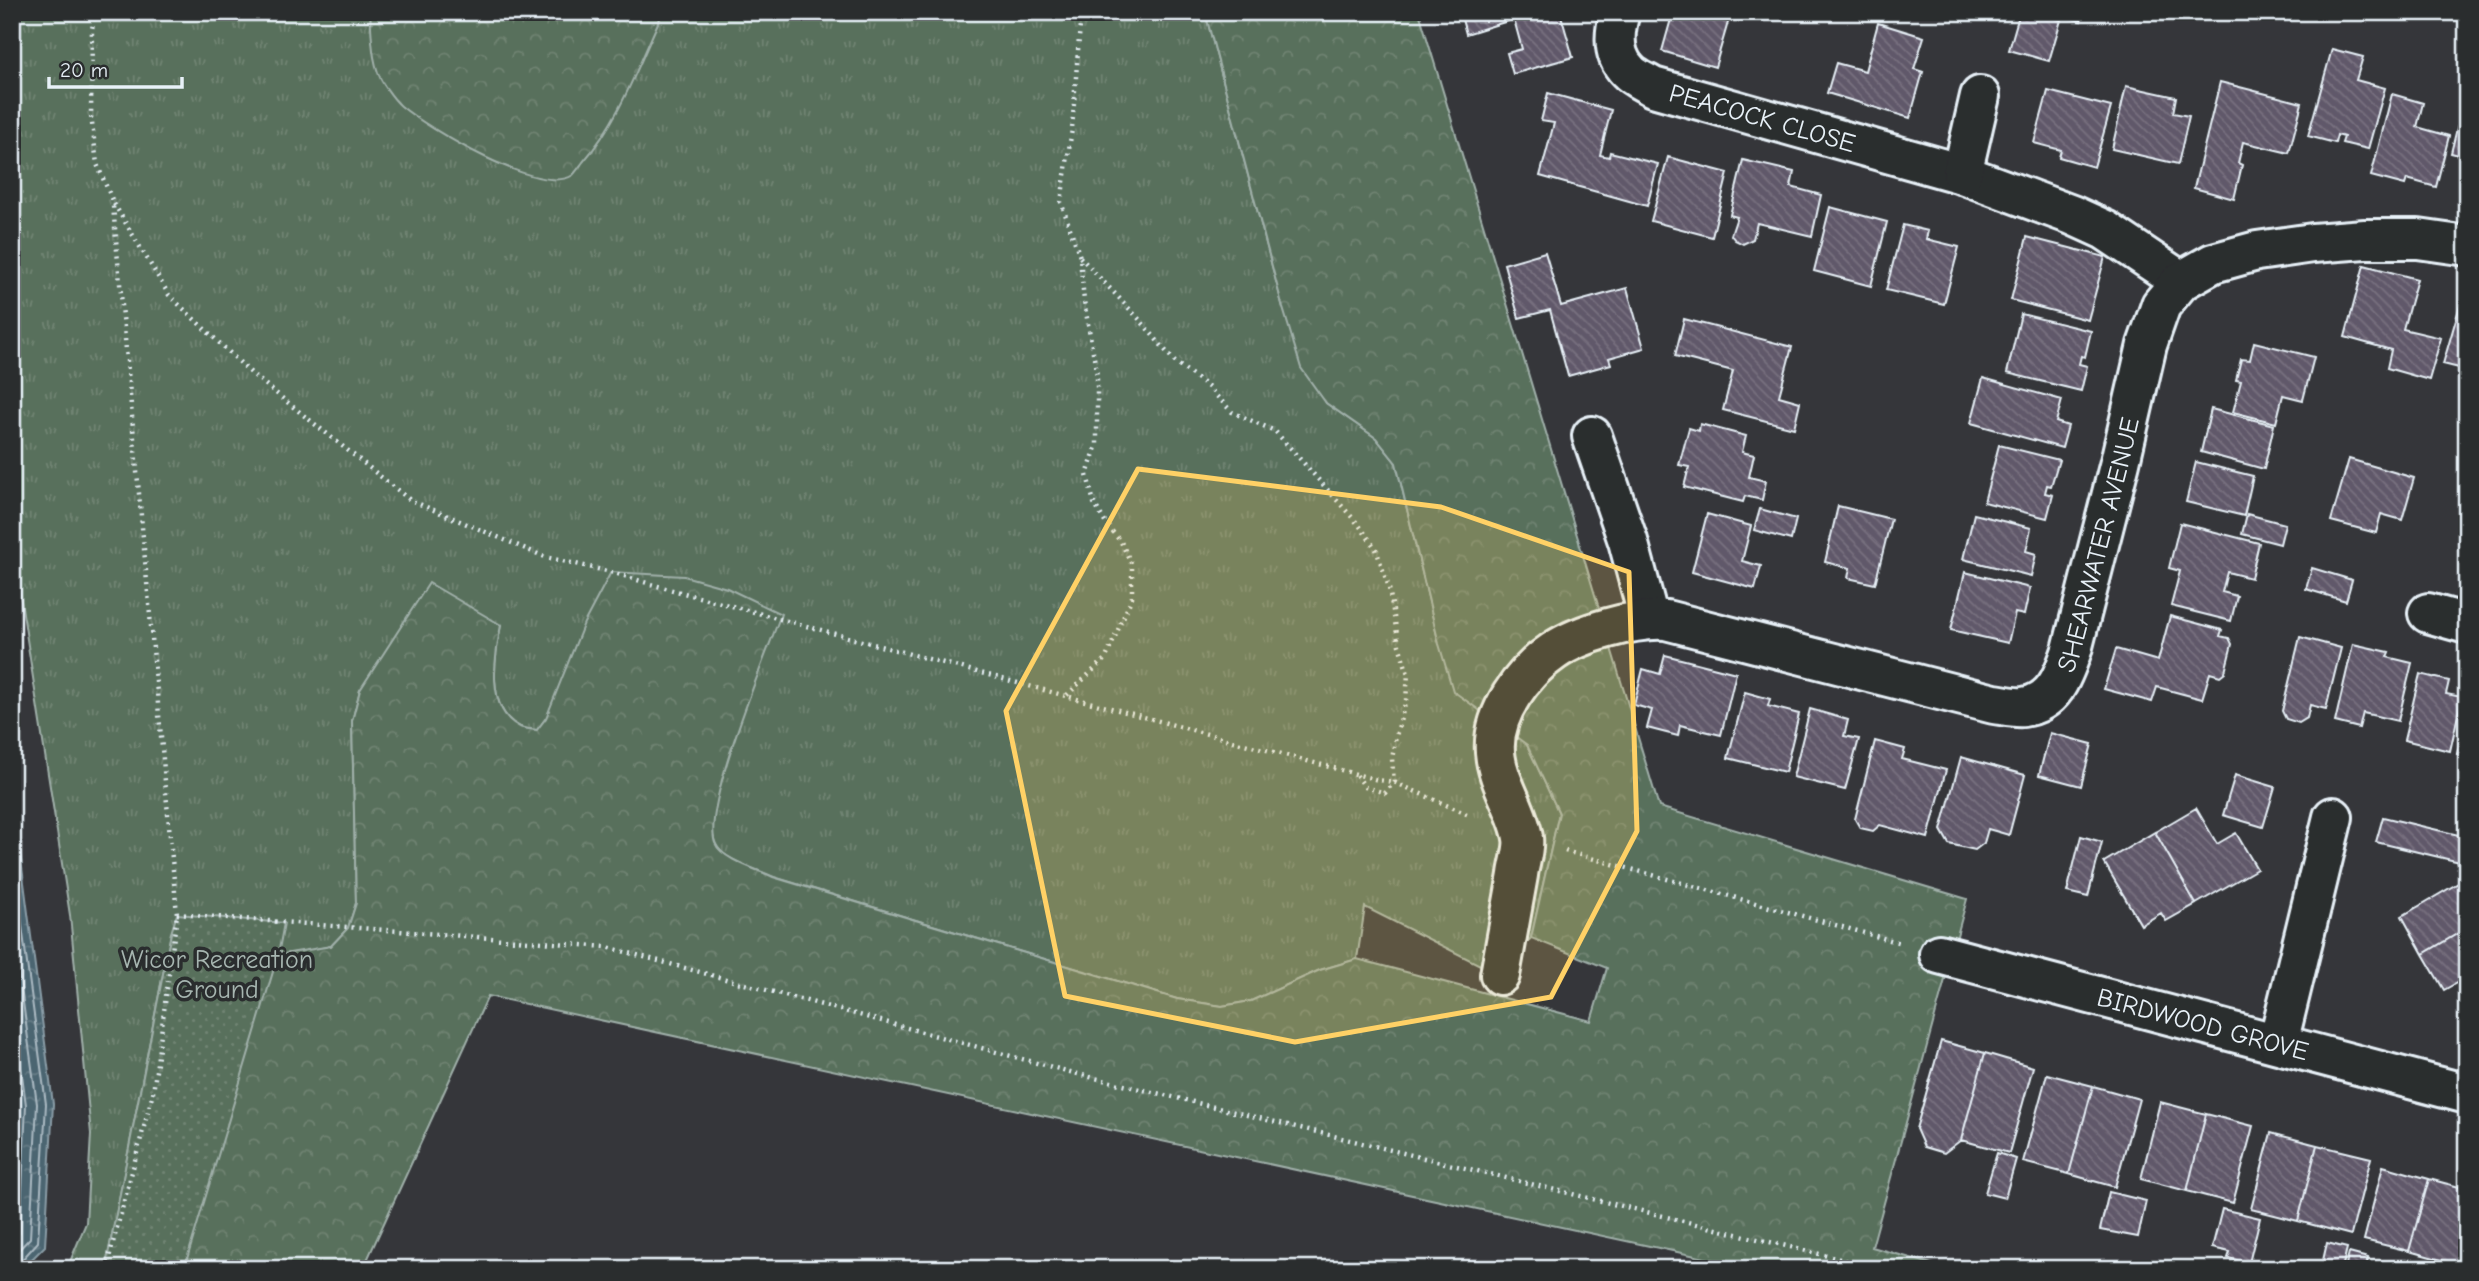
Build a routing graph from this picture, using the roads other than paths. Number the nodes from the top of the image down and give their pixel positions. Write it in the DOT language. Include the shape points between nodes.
graph roads {
  1 [pos="1620,12"];
  2 [pos="1980,96"];
  3 [pos="1962,174"];
  4 [pos="2467,246"];
  5 [pos="2181,281"];
  6 [pos="1592,436"];
  7 [pos="2428,612"];
  8 [pos="1649,619"];
  9 [pos="2467,624"];
  10 [pos="2333,817"];
  11 [pos="1939,954"];
  12 [pos="1500,975"];
  13 [pos="2278,1043"];
  14 [pos="2467,1094"];
  1 -- 3 [label="street, PEACOCK CLOSE" via="1614,30 1616,50 1628,71 1653,87"];
  2 -- 3 [label="street"];
  3 -- 5 [label="street, PEACOCK CLOSE" via="2105,230"];
  4 -- 5 [label="street, SHEARWATER AVENUE" via="2418,239 2313,243 2213,263"];
  5 -- 8 [label="street, SHEARWATER AVENUE" via="2161,305 2147,345 2072,650 2062,678 2048,698 2022,707 1994,704"];
  6 -- 8 [label="street"];
  7 -- 9 [label="street"];
  8 -- 12 [label="street, SHEARWATER AVENUE" via="1588,635 1555,650 1509,698 1498,724 1495,752 1524,840"];
  10 -- 13 [label="street"];
  11 -- 13 [label="street, BIRDWOOD GROVE"];
  13 -- 14 [label="street, BIRDWOOD GROVE"];
}
